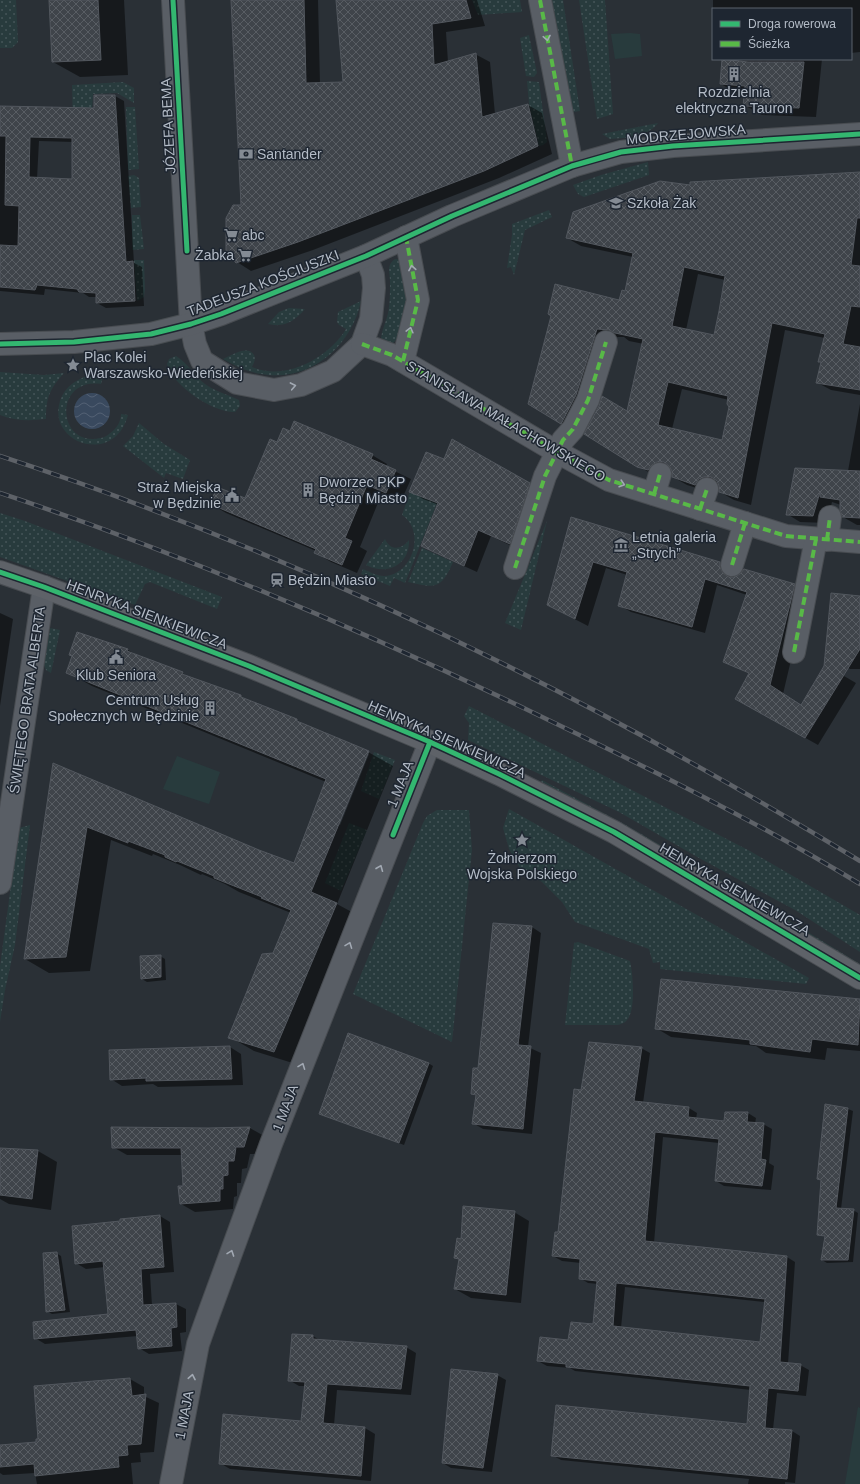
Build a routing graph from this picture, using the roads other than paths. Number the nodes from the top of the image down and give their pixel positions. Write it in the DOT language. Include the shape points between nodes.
graph roads {
  1 [pos="173,0"];
  2 [pos="540,0"];
  3 [pos="860,134"];
  4 [pos="572,166"];
  5 [pos="406,237"];
  6 [pos="366,256"];
  7 [pos="190,324"];
  8 [pos="606,342"];
  9 [pos="0,344"];
  10 [pos="362,344"];
  11 [pos="402,361"];
  12 [pos="557,452"];
  13 [pos="660,474"];
  14 [pos="707,489"];
  15 [pos="654,494"];
  16 [pos="700,509"];
  17 [pos="830,517"];
  18 [pos="745,523"];
  19 [pos="822,540"];
  20 [pos="860,542"];
  21 [pos="732,565"];
  22 [pos="516,568"];
  23 [pos="0,572"];
  24 [pos="44,587"];
  25 [pos="794,652"];
  26 [pos="430,742"];
  27 [pos="0,883"];
  28 [pos="860,978"];
  29 [pos="171,1484"];
  1 -- 7 [label="street, JÓZEFA BEMA"];
  2 -- 4 [label="street, one-way"];
  3 -- 4 [label="street, MODRZEJOWSKA" via="672,146 621,152"];
  4 -- 5 [label="street, MODRZEJOWSKA"];
  5 -- 6 [label="street, MODRZEJOWSKA"];
  11 -- 5 [label="street, one-way" via="418,300"];
  6 -- 7 [label="street, TADEUSZA KOŚCIUSZKI"];
  6 -- 10 [label="street" via="374,288 371,319"];
  7 -- 9 [label="street, TADEUSZA KOŚCIUSZKI" via="151,334 74,342"];
  7 -- 10 [label="street, one-way" via="202,361 236,383 274,390 301,385 333,371"];
  8 -- 12 [label="street" via="588,400"];
  10 -- 11 [label="street, STANISŁAWA MAŁACHOWSKIEGO"];
  11 -- 12 [label="street, STANISŁAWA MAŁACHOWSKIEGO"];
  12 -- 15 [label="street, STANISŁAWA MAŁACHOWSKIEGO, one-way" via="609,480"];
  12 -- 22 [label="street" via="546,476"];
  13 -- 15 [label="street"];
  14 -- 16 [label="street"];
  15 -- 16 [label="street, STANISŁAWA MAŁACHOWSKIEGO"];
  16 -- 18 [label="street, STANISŁAWA MAŁACHOWSKIEGO"];
  17 -- 19 [label="street"];
  18 -- 19 [label="street, STANISŁAWA MAŁACHOWSKIEGO" via="786,536"];
  18 -- 21 [label="street"];
  19 -- 20 [label="street, STANISŁAWA MAŁACHOWSKIEGO"];
  19 -- 25 [label="street"];
  23 -- 24 [label="street, HENRYKA SIENKIEWICZA"];
  24 -- 26 [label="street, HENRYKA SIENKIEWICZA" via="249,666"];
  24 -- 27 [label="street, ŚWIĘTEGO BRATA ALBERTA"];
  26 -- 28 [label="street, HENRYKA SIENKIEWICZA" via="614,832"];
  29 -- 26 [label="street, 1 MAJA, one-way" via="198,1344 279,1124"];
}
